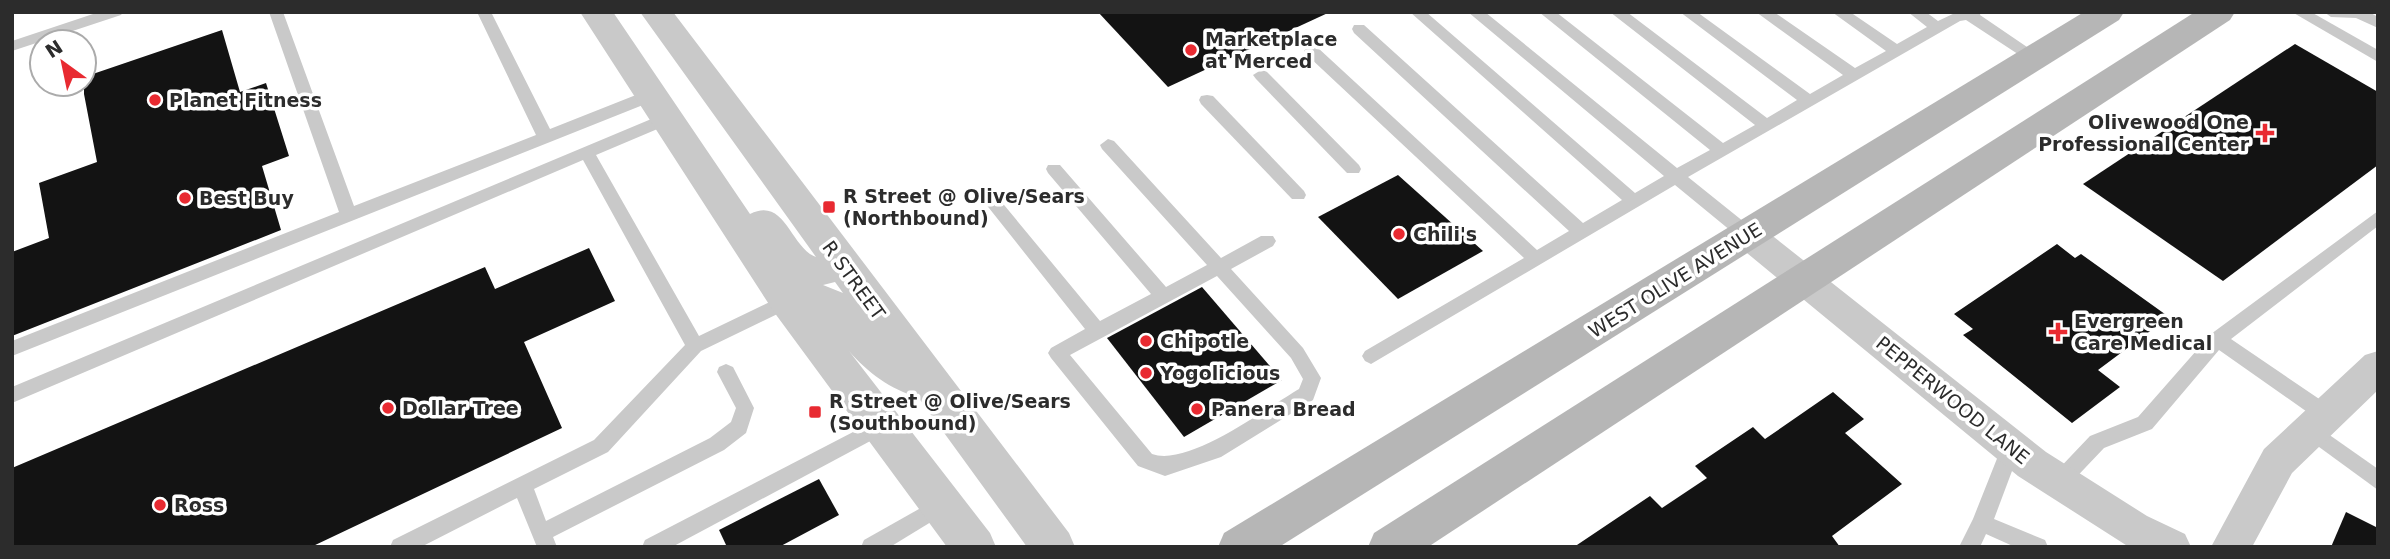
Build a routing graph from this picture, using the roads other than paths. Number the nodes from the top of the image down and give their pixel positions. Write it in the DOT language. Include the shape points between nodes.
graph roads {
  1 [pos="116,12"];
  2 [pos="276,12"];
  3 [pos="485,12"];
  4 [pos="596,12"];
  5 [pos="1417,12"];
  6 [pos="1475,12"];
  7 [pos="1546,12"];
  8 [pos="1617,12"];
  9 [pos="1687,12"];
  10 [pos="1763,12"];
  11 [pos="1839,12"];
  12 [pos="1915,12"];
  13 [pos="2108,12"];
  14 [pos="2219,12"];
  15 [pos="2299,12"];
  16 [pos="2331,12"];
  17 [pos="1971,13"];
  18 [pos="651,15"];
  19 [pos="2377,21"];
  20 [pos="1938,28"];
  21 [pos="1359,29"];
  22 [pos="12,46"];
  23 [pos="1312,51"];
  24 [pos="1897,51"];
  25 [pos="2378,57"];
  26 [pos="2035,58"];
  27 [pos="1261,75"];
  28 [pos="1854,75"];
  29 [pos="1207,100"];
  30 [pos="1809,101"];
  31 [pos="667,117"];
  32 [pos="1766,125"];
  33 [pos="546,138"];
  34 [pos="1108,145"];
  35 [pos="1721,150"];
  36 [pos="587,153"];
  37 [pos="1353,169"];
  38 [pos="1054,170"];
  39 [pos="1677,176"];
  40 [pos="1298,195"];
  41 [pos="989,198"];
  42 [pos="1634,201"];
  43 [pos="349,215"];
  44 [pos="2378,218"];
  45 [pos="1581,232"];
  46 [pos="1748,235"];
  47 [pos="1267,241"];
  48 [pos="1536,259"];
  49 [pos="844,265"];
  50 [pos="1220,266"];
  51 [pos="1805,281"];
  52 [pos="1163,296"];
  53 [pos="788,301"];
  54 [pos="1097,331"];
  55 [pos="2217,339"];
  56 [pos="695,345"];
  57 [pos="12,349"];
  58 [pos="1370,356"];
  59 [pos="2378,366"];
  60 [pos="726,372"];
  61 [pos="929,382"];
  62 [pos="12,395"];
  63 [pos="2319,423"];
  64 [pos="882,425"];
  65 [pos="2011,447"];
  66 [pos="2378,481"];
  67 [pos="2060,482"];
  68 [pos="522,485"];
  69 [pos="942,505"];
  70 [pos="1982,523"];
  71 [pos="544,540"];
  72 [pos="1399,544"];
  73 [pos="400,547"];
  74 [pos="652,547"];
  75 [pos="871,547"];
  76 [pos="974,547"];
  77 [pos="1053,547"];
  78 [pos="1240,547"];
  79 [pos="1969,547"];
  80 [pos="2038,547"];
  81 [pos="2171,547"];
  82 [pos="2231,547"];
  1 -- 22 [label="lane"];
  2 -- 43 [label="lane"];
  3 -- 33 [label="lane"];
  4 -- 31 [label="street"];
  5 -- 42 [label="lane"];
  6 -- 39 [label="lane"];
  7 -- 35 [label="lane"];
  8 -- 32 [label="lane"];
  9 -- 30 [label="lane"];
  10 -- 28 [label="lane"];
  11 -- 24 [label="lane"];
  12 -- 20 [label="lane"];
  13 -- 26 [label="main road, WEST OLIVE AVENUE"];
  14 -- 51 [label="main road"];
  15 -- 25 [label="lane"];
  16 -- 19 [label="lane" via="2359,13"];
  17 -- 20 [label="lane"];
  17 -- 26 [label="lane"];
  18 -- 49 [label="street, R STREET"];
  20 -- 24 [label="lane"];
  21 -- 45 [label="lane"];
  23 -- 48 [label="lane"];
  24 -- 28 [label="lane"];
  26 -- 46 [label="main road, WEST OLIVE AVENUE"];
  27 -- 37 [label="lane"];
  28 -- 30 [label="lane"];
  29 -- 40 [label="lane"];
  30 -- 32 [label="lane"];
  31 -- 33 [label="lane"];
  31 -- 36 [label="lane"];
  31 -- 49 [label="street" via="712,152 795,264 812,273"];
  31 -- 53 [label="street"];
  32 -- 35 [label="lane"];
  33 -- 43 [label="lane"];
  34 -- 50 [label="lane"];
  35 -- 39 [label="lane"];
  36 -- 56 [label="lane"];
  36 -- 62 [label="lane"];
  38 -- 52 [label="lane"];
  39 -- 42 [label="lane"];
  39 -- 46 [label="lane"];
  41 -- 54 [label="lane"];
  42 -- 45 [label="lane"];
  43 -- 57 [label="lane"];
  44 -- 55 [label="lane"];
  45 -- 48 [label="lane"];
  46 -- 51 [label="street, PEPPERWOOD LANE"];
  46 -- 78 [label="main road, WEST OLIVE AVENUE"];
  47 -- 50 [label="lane"];
  48 -- 58 [label="lane"];
  49 -- 61 [label="street, R STREET"];
  50 -- 52 [label="lane"];
  50 -- 54 [label="lane" via="1297,353 1312,378 1306,394 1214,451 1165,467 1145,460 1056,353"];
  51 -- 65 [label="street, PEPPERWOOD LANE"];
  51 -- 72 [label="main road"];
  52 -- 54 [label="lane"];
  53 -- 56 [label="lane"];
  53 -- 61 [label="street" via="811,298 829,305 896,370"];
  53 -- 64 [label="street"];
  55 -- 63 [label="lane"];
  55 -- 67 [label="lane" via="2145,423 2097,442"];
  56 -- 68 [label="lane" via="601,446"];
  59 -- 63 [label="street"];
  60 -- 71 [label="lane" via="745,408 739,427 717,444"];
  61 -- 77 [label="street, R STREET"];
  63 -- 66 [label="lane"];
  63 -- 82 [label="street" via="2278,461"];
  64 -- 69 [label="street"];
  64 -- 74 [label="lane"];
  65 -- 67 [label="street, PEPPERWOOD LANE"];
  65 -- 70 [label="lane"];
  67 -- 81 [label="street, PEPPERWOOD LANE" via="2133,529"];
  68 -- 71 [label="lane"];
  68 -- 73 [label="lane"];
  69 -- 75 [label="lane"];
  69 -- 76 [label="street"];
  70 -- 79 [label="lane"];
  70 -- 80 [label="lane"];
}
